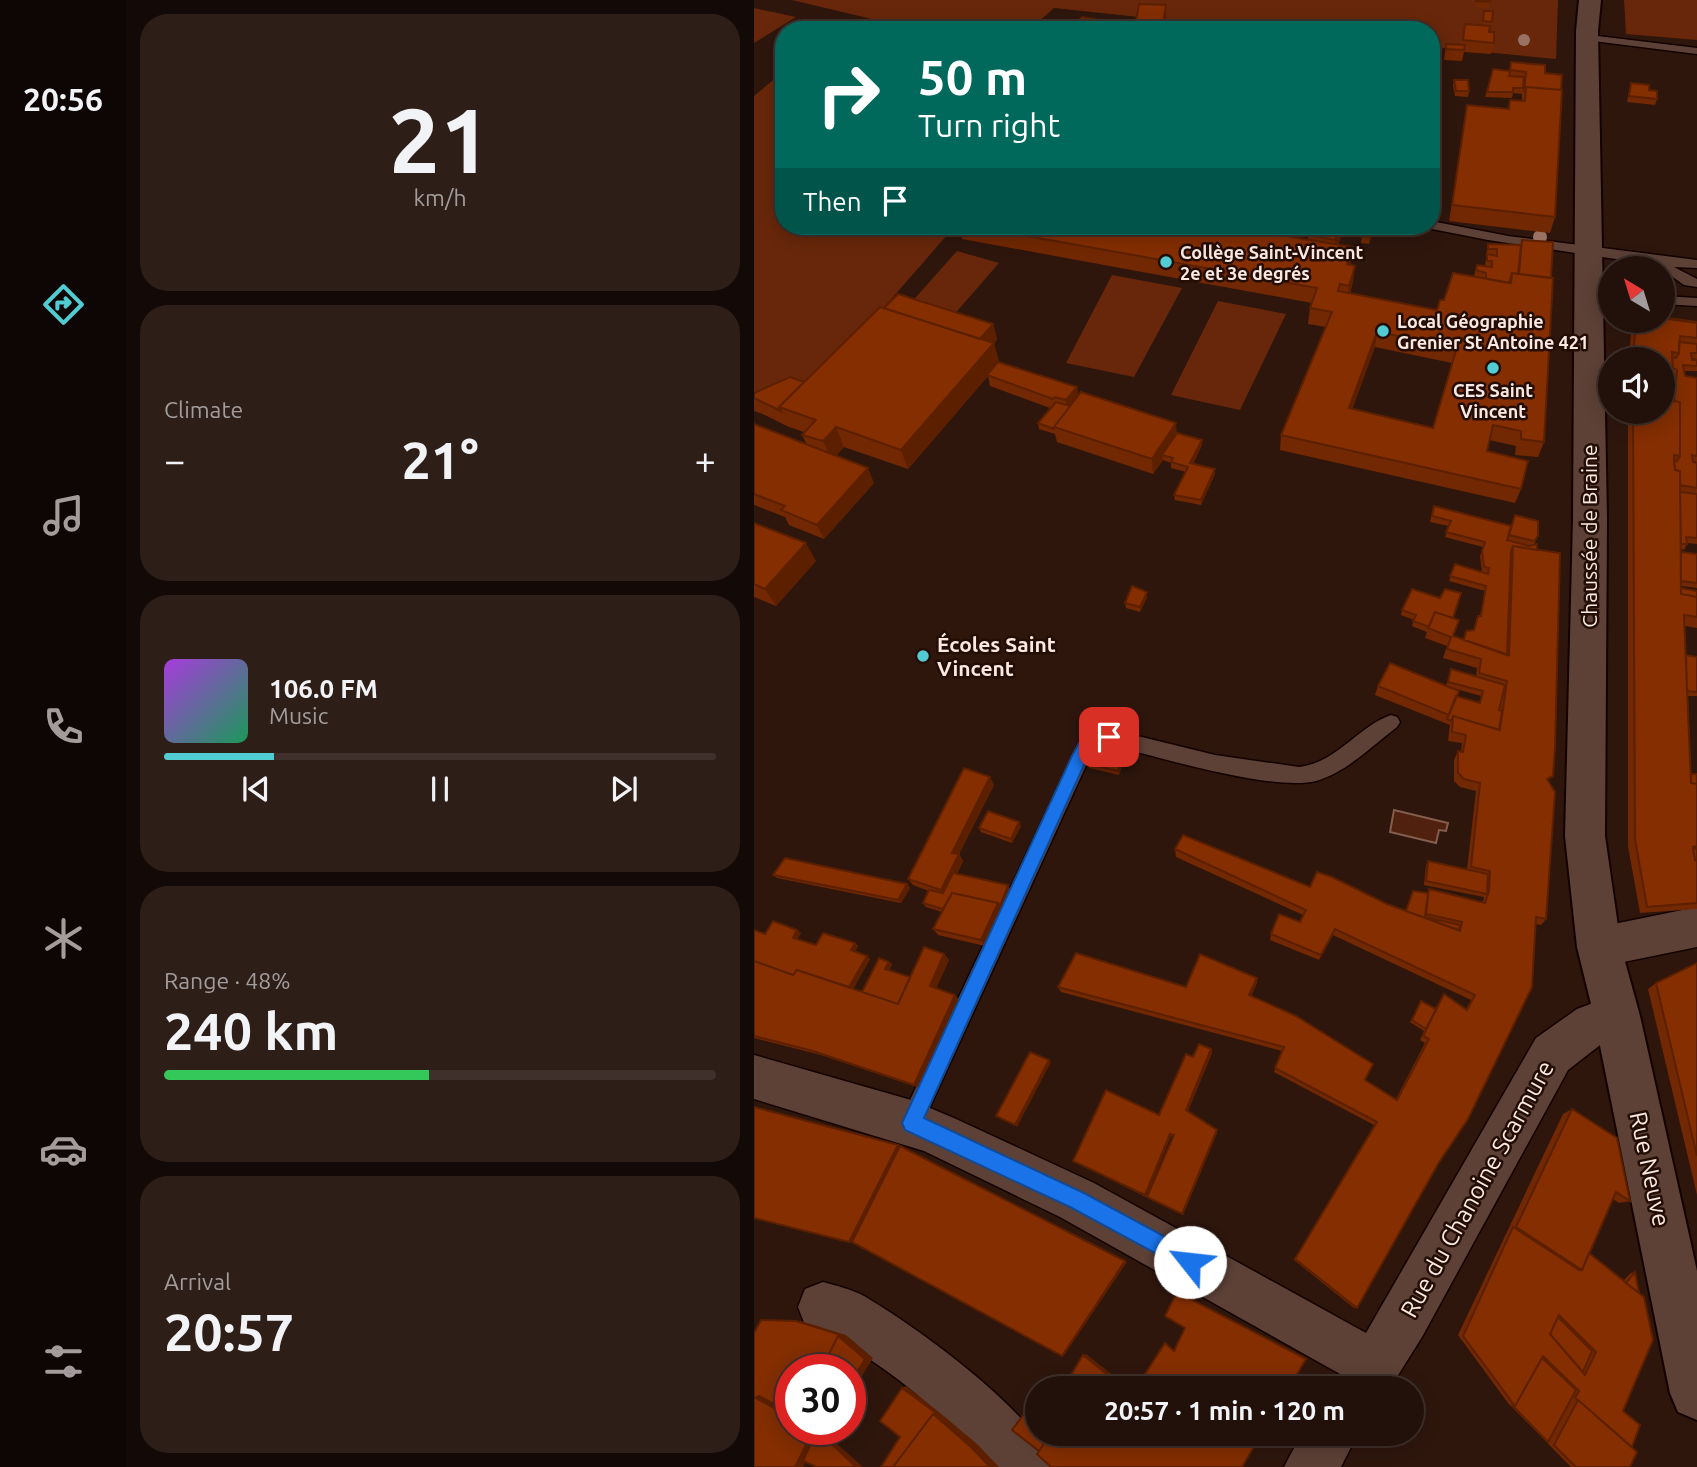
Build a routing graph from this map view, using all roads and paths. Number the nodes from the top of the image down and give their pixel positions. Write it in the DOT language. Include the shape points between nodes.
graph roads {
  1 [pos="1590,0"];
  2 [pos="1589,38"];
  3 [pos="1697,51"];
  4 [pos="1440,227"];
  5 [pos="1586,250"];
  6 [pos="1619,256"];
  7 [pos="1675,264"];
  8 [pos="1697,264"];
  9 [pos="1675,273"];
  10 [pos="1697,283"];
  11 [pos="1598,292"];
  12 [pos="1675,301"];
  13 [pos="1697,302"];
  14 [pos="1598,321"];
  15 [pos="1391,722"];
  16 [pos="1697,928"];
  17 [pos="1599,947"];
  18 [pos="1617,1016"];
  19 [pos="754,1077"];
  20 [pos="912,1123"];
  21 [pos="823,1307"];
  22 [pos="1367,1376"];
  23 [pos="1697,1393"];
  24 [pos="1324,1446"];
  25 [pos="1028,1467"];
  26 [pos="1311,1467"];
  1 -- 2 [label="street, Chaussée de Braine"];
  2 -- 3 [label="lane"];
  2 -- 5 [label="street, Chaussée de Braine"];
  4 -- 5 [label="lane" via="1497,240"];
  5 -- 6 [label="lane"];
  5 -- 11 [label="street, Chaussée de Braine"];
  7 -- 8 [label="lane"];
  9 -- 10 [label="lane"];
  12 -- 13 [label="lane"];
  14 -- 17 [label="street, Chaussée de Braine" via="1585,836"];
  15 -- 20 [label="lane" via="1312,775 1264,772 1109,737 1088,742"];
  16 -- 17 [label="street"];
  17 -- 18 [label="street, Rue Neuve"];
  18 -- 22 [label="street, Rue du Chanoine Scarmure" via="1592,1024 1551,1054 1404,1319"];
  18 -- 23 [label="street, Rue Neuve"];
  19 -- 20 [label="street"];
  20 -- 22 [label="street" via="1077,1200"];
  21 -- 25 [label="street" via="844,1313 965,1399"];
  24 -- 26 [label="street"];
}
